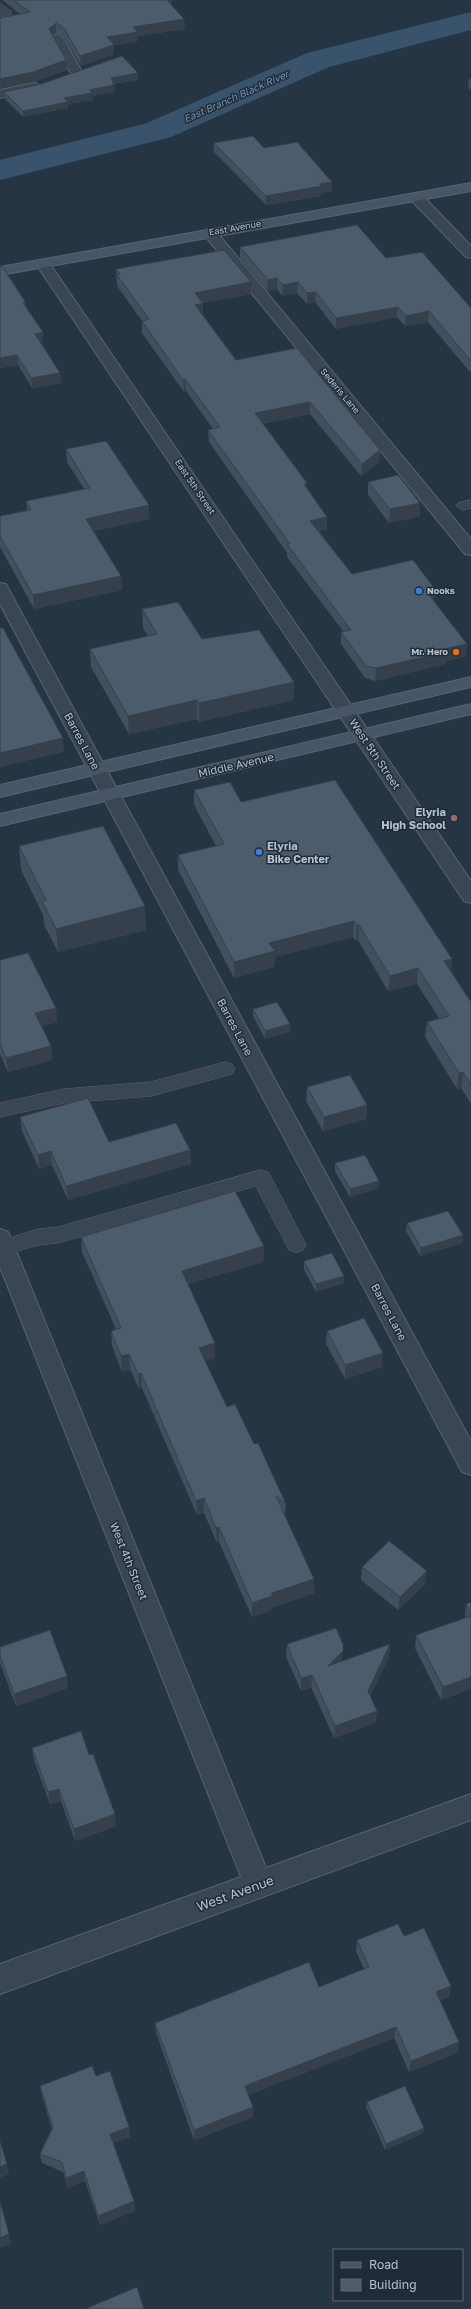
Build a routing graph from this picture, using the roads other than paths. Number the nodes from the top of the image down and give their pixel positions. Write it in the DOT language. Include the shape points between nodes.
graph roads {
  1 [pos="0,6"];
  2 [pos="0,14"];
  3 [pos="57,38"];
  4 [pos="91,68"];
  5 [pos="76,72"];
  6 [pos="63,77"];
  7 [pos="44,83"];
  8 [pos="0,94"];
  9 [pos="471,187"];
  10 [pos="416,197"];
  11 [pos="210,233"];
  12 [pos="471,254"];
  13 [pos="42,264"];
  14 [pos="0,271"];
  15 [pos="471,550"];
  16 [pos="0,588"];
  17 [pos="471,682"];
  18 [pos="471,709"];
  19 [pos="346,712"];
  20 [pos="361,735"];
  21 [pos="97,769"];
  22 [pos="0,791"];
  23 [pos="111,794"];
  24 [pos="0,820"];
  25 [pos="471,896"];
  26 [pos="226,1069"];
  27 [pos="0,1110"];
  28 [pos="2,1242"];
  29 [pos="296,1245"];
  30 [pos="471,1466"];
  31 [pos="471,1807"];
  32 [pos="258,1885"];
  33 [pos="0,1979"];
  1 -- 2 [label="lane" via="7,13"];
  3 -- 5 [label="street"];
  4 -- 5 [label="street"];
  5 -- 6 [label="street"];
  7 -- 8 [label="street"];
  9 -- 10 [label="main road, East Avenue"];
  10 -- 11 [label="main road, East Avenue"];
  10 -- 12 [label="street"];
  11 -- 13 [label="main road, East Avenue"];
  11 -- 15 [label="street, Sederis Lane"];
  13 -- 14 [label="main road, East Avenue"];
  13 -- 19 [label="street, East 5th Street"];
  16 -- 21 [label="street, Barres Lane"];
  17 -- 19 [label="main road"];
  18 -- 20 [label="main road, Middle Avenue"];
  19 -- 20 [label="street, West 5th Street"];
  19 -- 21 [label="main road"];
  20 -- 23 [label="main road, Middle Avenue"];
  20 -- 25 [label="street, West 5th Street"];
  21 -- 22 [label="main road"];
  21 -- 23 [label="street, Barres Lane"];
  23 -- 24 [label="main road, Middle Avenue"];
  23 -- 30 [label="street, Barres Lane"];
  26 -- 27 [label="lane" via="151,1089 64,1096"];
  28 -- 29 [label="lane" via="58,1234 261,1177"];
  28 -- 32 [label="street, West 4th Street"];
  31 -- 32 [label="street, West Avenue"];
  32 -- 33 [label="street, West Avenue"];
}
